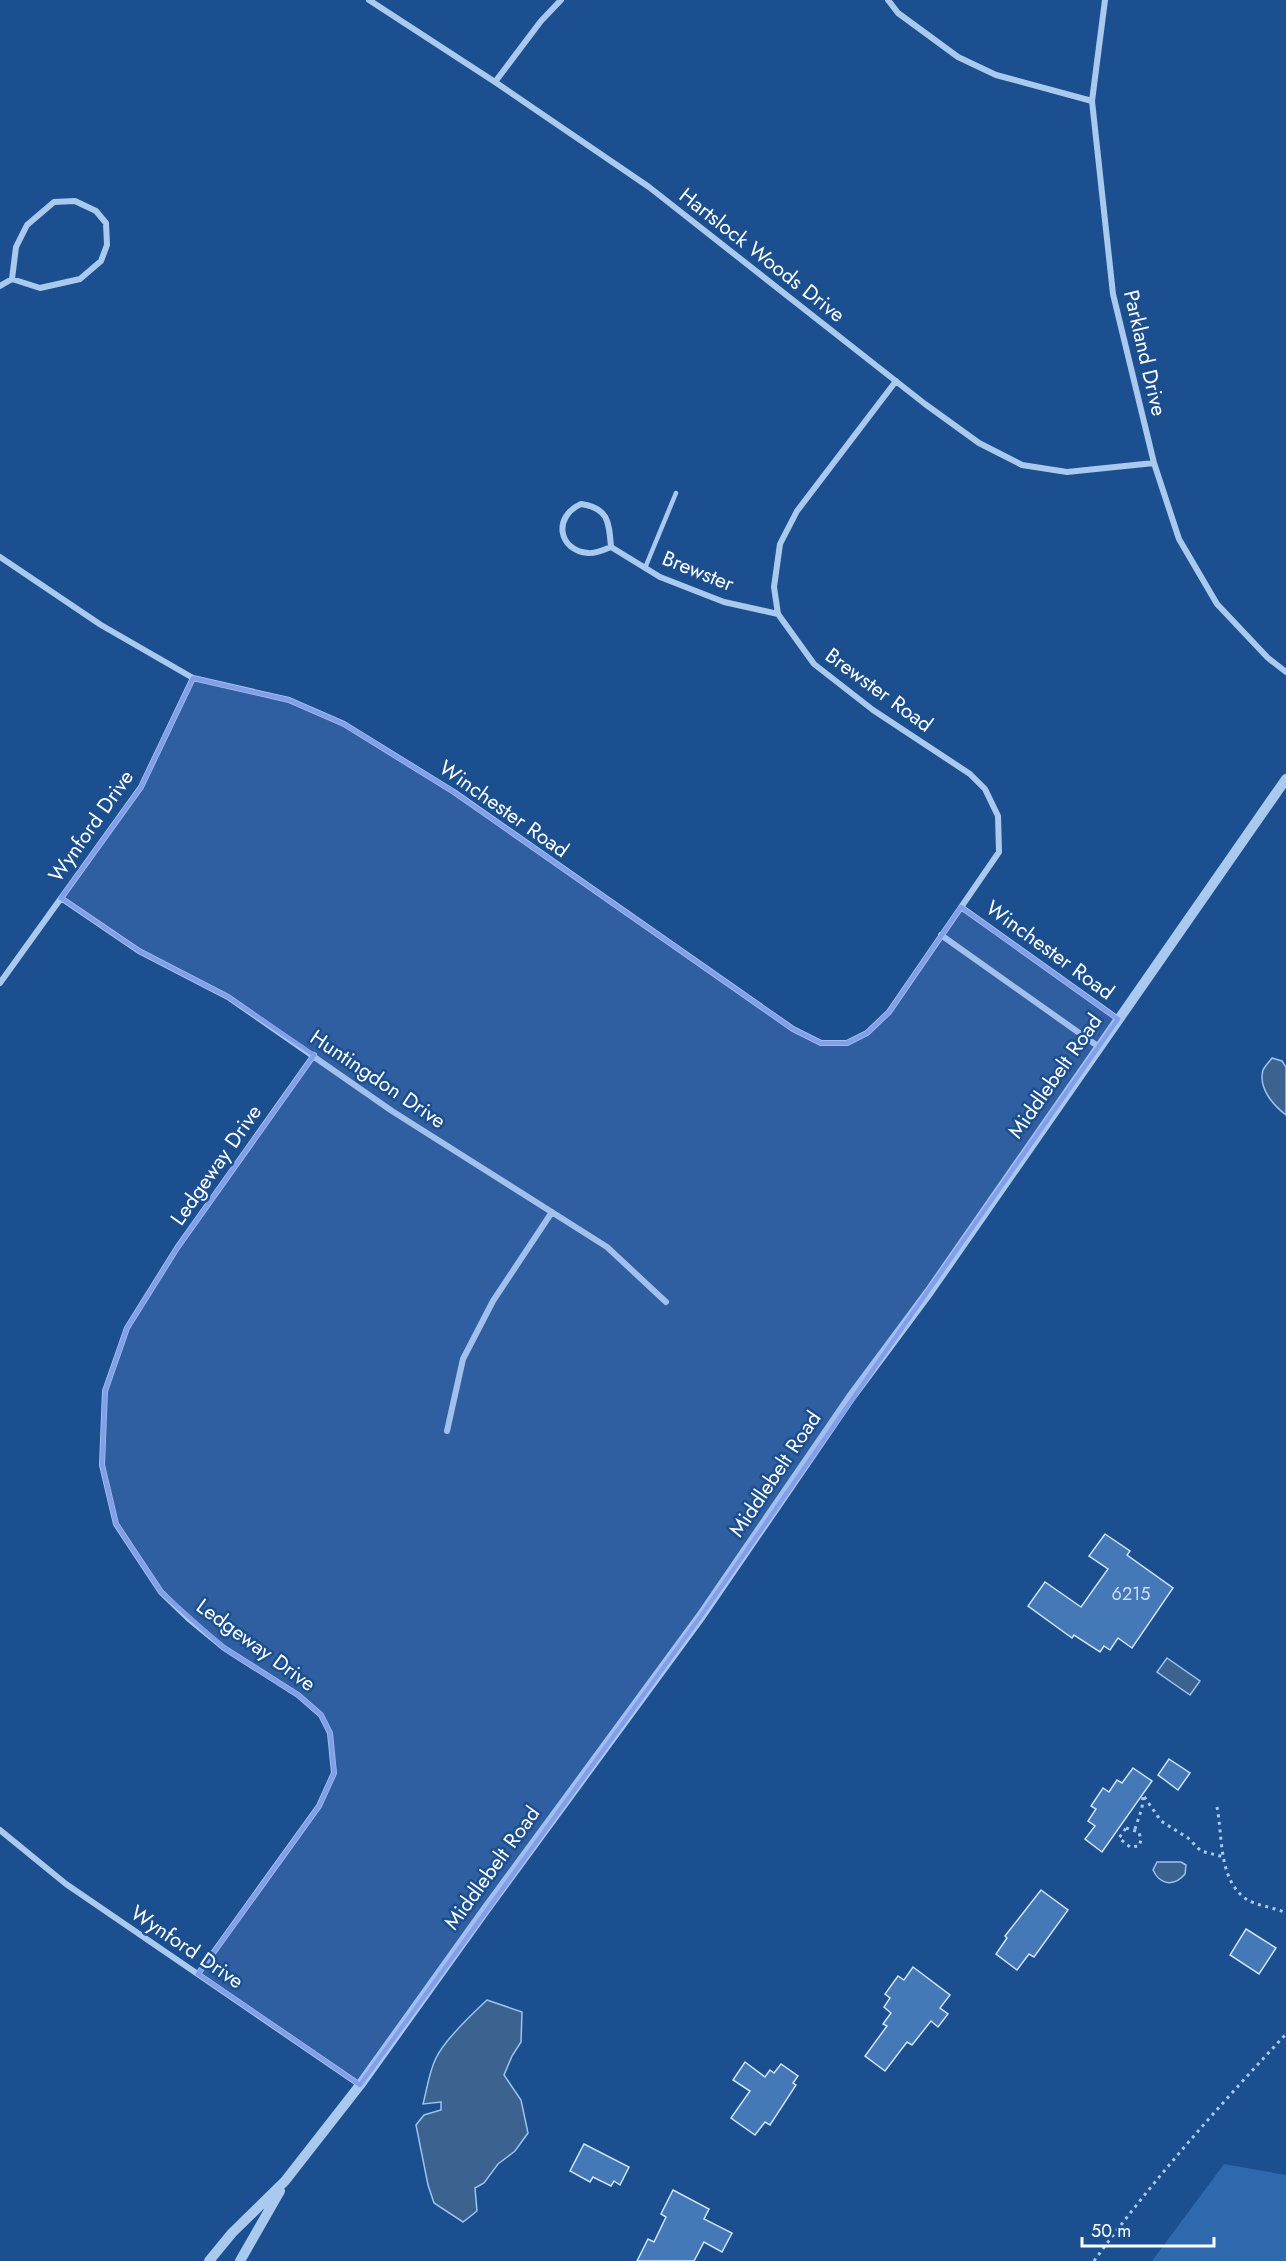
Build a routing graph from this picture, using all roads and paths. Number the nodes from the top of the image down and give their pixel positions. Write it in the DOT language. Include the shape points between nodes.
graph roads {
  1 [pos="369,0"];
  2 [pos="561,0"];
  3 [pos="888,0"];
  4 [pos="1105,0"];
  5 [pos="495,82"];
  6 [pos="1092,101"];
  7 [pos="12,279"];
  8 [pos="0,286"];
  9 [pos="896,381"];
  10 [pos="1154,463"];
  11 [pos="676,493"];
  12 [pos="611,547"];
  13 [pos="0,557"];
  14 [pos="645,568"];
  15 [pos="778,614"];
  16 [pos="1286,672"];
  17 [pos="193,678"];
  18 [pos="1286,779"];
  19 [pos="62,898"];
  20 [pos="961,907"];
  21 [pos="952,920"];
  22 [pos="941,935"];
  23 [pos="0,983"];
  24 [pos="1118,1020"];
  25 [pos="1100,1047"];
  26 [pos="314,1055"];
  27 [pos="552,1212"];
  28 [pos="666,1302"];
  29 [pos="447,1431"];
  30 [pos="1217,1807"];
  31 [pos="1135,1829"];
  32 [pos="0,1830"];
  33 [pos="1224,1857"];
  34 [pos="1286,1913"];
  35 [pos="198,1974"];
  36 [pos="1286,2034"];
  37 [pos="360,2085"];
  38 [pos="285,2181"];
  39 [pos="209,2261"];
  40 [pos="240,2261"];
  41 [pos="1094,2261"];
  1 -- 5 [label="street, Hartslock Woods Drive"];
  2 -- 5 [label="street"];
  3 -- 6 [label="street" via="898,13 958,57 996,75"];
  4 -- 6 [label="street, Parkland Drive"];
  5 -- 9 [label="street, Hartslock Woods Drive" via="648,187"];
  6 -- 10 [label="street, Parkland Drive" via="1113,294"];
  7 -- 7 [label="street" via="40,288 80,279 101,261 107,245 106,223 96,211 75,201 54,202 27,225 16,247"];
  7 -- 8 [label="street"];
  9 -- 10 [label="street, Hartslock Woods Drive" via="980,443 1022,465 1080,472"];
  9 -- 15 [label="street, Brewster Road" via="797,511 780,544 774,586"];
  10 -- 16 [label="street, Parkland Drive" via="1179,539 1217,604"];
  11 -- 14 [label="lane"];
  12 -- 12 [label="street" via="604,513 582,504 565,516 564,536 571,548 587,553"];
  12 -- 14 [label="street, Brewster"];
  13 -- 17 [label="street, Winchester Road" via="101,625"];
  14 -- 15 [label="street, Brewster" via="724,602"];
  15 -- 20 [label="street, Brewster Road" via="813,664 873,710 970,774 985,789 999,816 999,852"];
  17 -- 19 [label="street, Wynford Drive" via="141,787"];
  17 -- 22 [label="street, Winchester Road" via="289,700 344,723 454,792 792,1029 821,1043 847,1043 867,1033 889,1012"];
  18 -- 24 [label="street, Middlebelt Road"];
  19 -- 23 [label="street, Wynford Drive"];
  19 -- 26 [label="street, Huntingdon Drive" via="139,951 228,997"];
  20 -- 21 [label="street, Brewster Road"];
  20 -- 24 [label="street, Winchester Road"];
  21 -- 22 [label="street, Winchester Road"];
  22 -- 25 [label="street"];
  24 -- 25 [label="street, Middlebelt Road"];
  25 -- 37 [label="street, Middlebelt Road" via="701,1616"];
  26 -- 27 [label="street, Huntingdon Drive" via="392,1111"];
  26 -- 35 [label="street, Ledgeway Drive" via="177,1248 127,1328 105,1391 102,1465 116,1524 161,1592 224,1648 298,1695 321,1715 330,1733 334,1773 319,1806"];
  27 -- 28 [label="street, Huntingdon Drive" via="607,1247"];
  27 -- 29 [label="street" via="493,1301 463,1359"];
  30 -- 33 [label="path"];
  31 -- 31 [label="path" via="1141,1840 1139,1846 1130,1847 1119,1838 1126,1828"];
  31 -- 33 [label="path" via="1143,1795 1161,1821 1201,1851"];
  32 -- 35 [label="street, Wynford Drive" via="66,1884"];
  33 -- 34 [label="path" via="1228,1875 1238,1891 1248,1900"];
  35 -- 37 [label="street, Wynford Drive"];
  36 -- 41 [label="path" via="1135,2205"];
  37 -- 38 [label="street, Middlebelt Road"];
  38 -- 39 [label="street, Middlebelt Road"];
  38 -- 40 [label="street, Middlebelt Road"];
}
